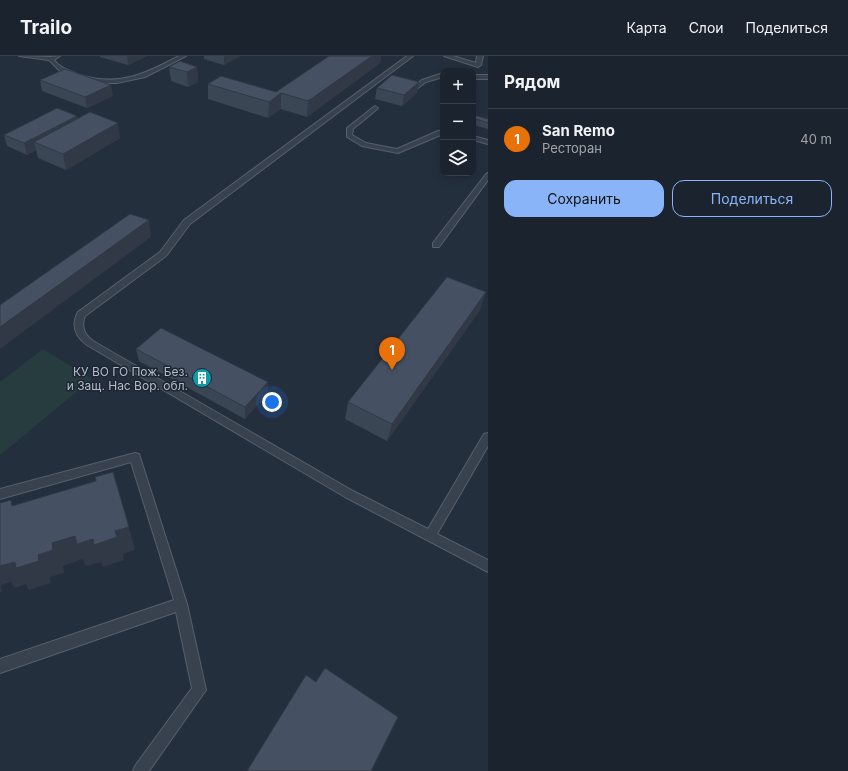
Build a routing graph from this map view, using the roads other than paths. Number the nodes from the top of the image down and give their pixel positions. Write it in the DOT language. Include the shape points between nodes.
graph roads {
  1 [pos="22,56"];
  2 [pos="57,56"];
  3 [pos="183,56"];
  4 [pos="410,56"];
  5 [pos="447,56"];
  6 [pos="480,56"];
  7 [pos="51,59"];
  8 [pos="440,76"];
  9 [pos="476,76"];
  10 [pos="488,77"];
  11 [pos="416,87"];
  12 [pos="375,108"];
  13 [pos="440,132"];
  14 [pos="476,139"];
  15 [pos="488,142"];
  16 [pos="488,175"];
  17 [pos="436,245"];
  18 [pos="488,437"];
  19 [pos="0,494"];
  20 [pos="430,536"];
  21 [pos="488,566"];
  22 [pos="181,604"];
  23 [pos="0,666"];
  24 [pos="140,771"];
  1 -- 7 [label="lane"];
  2 -- 7 [label="lane"];
  3 -- 7 [label="lane" via="129,81 107,83 86,79 55,66"];
  4 -- 20 [label="lane" via="188,222 163,254 81,314 77,328 82,337 90,343 349,494"];
  5 -- 6 [label="lane" via="478,65"];
  8 -- 11 [label="lane" via="424,81"];
  9 -- 10 [label="lane"];
  12 -- 13 [label="lane" via="350,128 349,136 364,145 398,151"];
  14 -- 15 [label="lane"];
  16 -- 17 [label="lane"];
  18 -- 20 [label="lane"];
  19 -- 22 [label="lane" via="135,457"];
  20 -- 21 [label="lane"];
  22 -- 23 [label="lane"];
  22 -- 24 [label="lane" via="199,690"];
}
